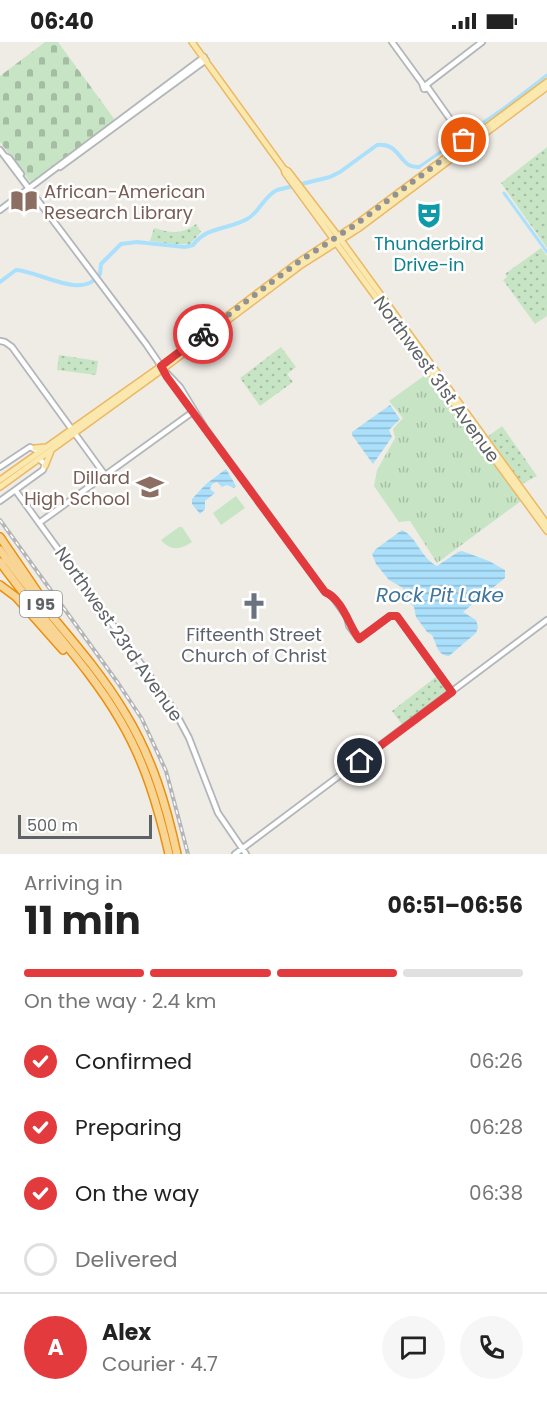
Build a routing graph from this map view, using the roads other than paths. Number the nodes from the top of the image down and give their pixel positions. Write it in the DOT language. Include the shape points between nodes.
graph roads {
  1 [pos="192,42"];
  2 [pos="392,42"];
  3 [pos="480,43"];
  4 [pos="205,59"];
  5 [pos="547,82"];
  6 [pos="427,87"];
  7 [pos="547,87"];
  8 [pos="532,93"];
  9 [pos="510,115"];
  10 [pos="466,142"];
  11 [pos="0,150"];
  12 [pos="29,189"];
  13 [pos="0,210"];
  14 [pos="338,239"];
  15 [pos="272,285"];
  16 [pos="221,320"];
  17 [pos="207,336"];
  18 [pos="0,341"];
  19 [pos="410,342"];
  20 [pos="417,346"];
  21 [pos="162,368"];
  22 [pos="193,410"];
  23 [pos="74,431"];
  24 [pos="35,448"];
  25 [pos="50,448"];
  26 [pos="38,457"];
  27 [pos="45,466"];
  28 [pos="0,467"];
  29 [pos="105,475"];
  30 [pos="0,480"];
  31 [pos="0,487"];
  32 [pos="519,488"];
  33 [pos="16,491"];
  34 [pos="0,501"];
  35 [pos="39,523"];
  36 [pos="547,524"];
  37 [pos="547,531"];
  38 [pos="0,537"];
  39 [pos="0,550"];
  40 [pos="0,555"];
  41 [pos="0,562"];
  42 [pos="0,567"];
  43 [pos="0,585"];
  44 [pos="547,620"];
  45 [pos="65,652"];
  46 [pos="84,656"];
  47 [pos="452,692"];
  48 [pos="110,704"];
  49 [pos="132,734"];
  50 [pos="123,735"];
  51 [pos="149,759"];
  52 [pos="244,851"];
  53 [pos="171,854"];
  54 [pos="235,854"];
  1 -- 4 [label="main road, Northwest 31st Avenue"];
  2 -- 6 [label="street"];
  3 -- 6 [label="street"];
  4 -- 12 [label="street"];
  4 -- 14 [label="main road, Northwest 31st Avenue"];
  5 -- 8 [label="main road"];
  6 -- 10 [label="street"];
  7 -- 9 [label="main road"];
  8 -- 9 [label="main road"];
  8 -- 10 [label="main road"];
  9 -- 10 [label="main road"];
  10 -- 14 [label="main road"];
  11 -- 12 [label="street"];
  12 -- 13 [label="street"];
  12 -- 21 [label="street"];
  14 -- 15 [label="main road"];
  14 -- 19 [label="main road, Northwest 31st Avenue"];
  14 -- 20 [label="main road, Northwest 31st Avenue"];
  15 -- 16 [label="main road"];
  15 -- 17 [label="main road"];
  16 -- 17 [label="main road"];
  16 -- 21 [label="main road"];
  17 -- 21 [label="main road"];
  18 -- 23 [label="street" via="12,347"];
  19 -- 20 [label="main road"];
  19 -- 32 [label="main road, Northwest 31st Avenue"];
  20 -- 32 [label="main road, Northwest 31st Avenue"];
  21 -- 22 [label="street" via="180,387"];
  21 -- 23 [label="main road"];
  22 -- 29 [label="street"];
  22 -- 47 [label="street" via="325,592 332,596 359,639 394,615"];
  23 -- 25 [label="main road"];
  23 -- 29 [label="street"];
  24 -- 25 [label="main road"];
  24 -- 26 [label="street"];
  24 -- 28 [label="street"];
  25 -- 26 [label="main road"];
  25 -- 27 [label="main road"];
  26 -- 27 [label="street"];
  26 -- 30 [label="main road"];
  26 -- 31 [label="main road"];
  27 -- 33 [label="street"];
  29 -- 35 [label="street"];
  32 -- 36 [label="main road, Northwest 31st Avenue"];
  32 -- 37 [label="main road, Northwest 31st Avenue"];
  33 -- 34 [label="street"];
  33 -- 35 [label="street, Northwest 23rd Avenue"];
  35 -- 52 [label="street, Northwest 23rd Avenue" via="173,707 218,813"];
  38 -- 46 [label="highway"];
  39 -- 46 [label="highway, I 95"];
  40 -- 49 [label="highway" via="101,684"];
  41 -- 48 [label="highway"];
  42 -- 45 [label="highway, I 95"];
  43 -- 45 [label="highway" via="16,597"];
  44 -- 47 [label="street"];
  45 -- 50 [label="highway, I 95"];
  46 -- 51 [label="highway, I 95" via="121,706"];
  47 -- 52 [label="street"];
  48 -- 50 [label="highway"];
  48 -- 53 [label="highway" via="146,774"];
  49 -- 51 [label="highway"];
  49 -- 53 [label="highway" via="156,788"];
  50 -- 53 [label="highway, I 95"];
  51 -- 53 [label="highway, I 95" via="165,802"];
  52 -- 54 [label="street"];
}
